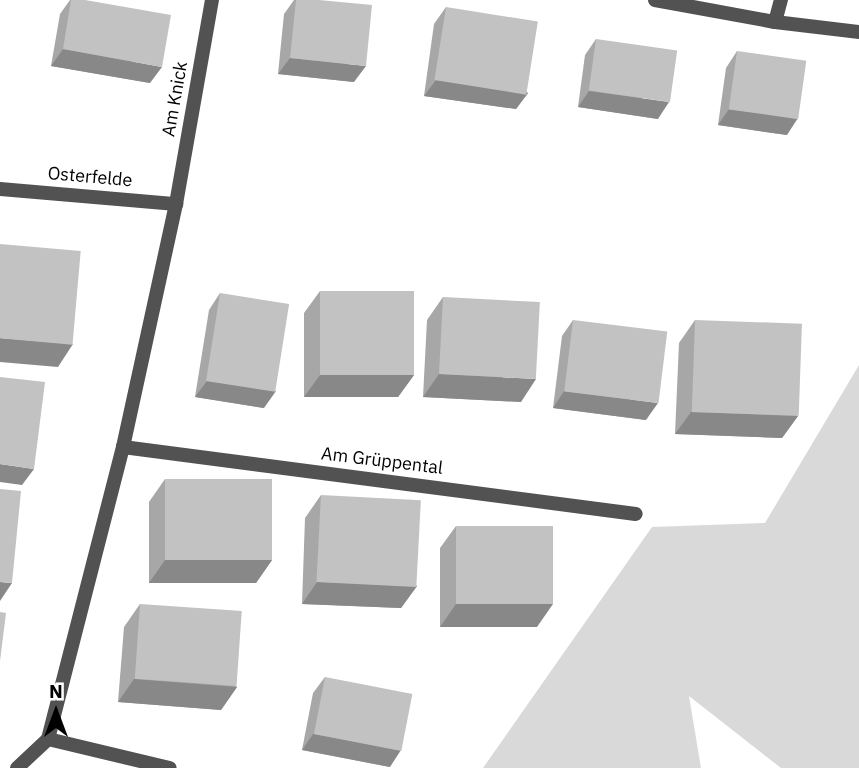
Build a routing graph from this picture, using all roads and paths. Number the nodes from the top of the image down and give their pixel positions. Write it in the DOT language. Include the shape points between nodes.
graph roads {
  1 [pos="212,0"];
  2 [pos="655,0"];
  3 [pos="781,0"];
  4 [pos="775,22"];
  5 [pos="859,32"];
  6 [pos="0,189"];
  7 [pos="176,204"];
  8 [pos="123,447"];
  9 [pos="636,514"];
  10 [pos="48,739"];
  11 [pos="17,768"];
  12 [pos="170,768"];
  1 -- 7 [label="street, Am Knick"];
  2 -- 4 [label="street"];
  3 -- 4 [label="street"];
  4 -- 5 [label="street"];
  6 -- 7 [label="street, Osterfelde"];
  7 -- 8 [label="street"];
  8 -- 9 [label="street, Am Grüppental"];
  8 -- 10 [label="street"];
  10 -- 11 [label="street"];
  10 -- 12 [label="street"];
}
